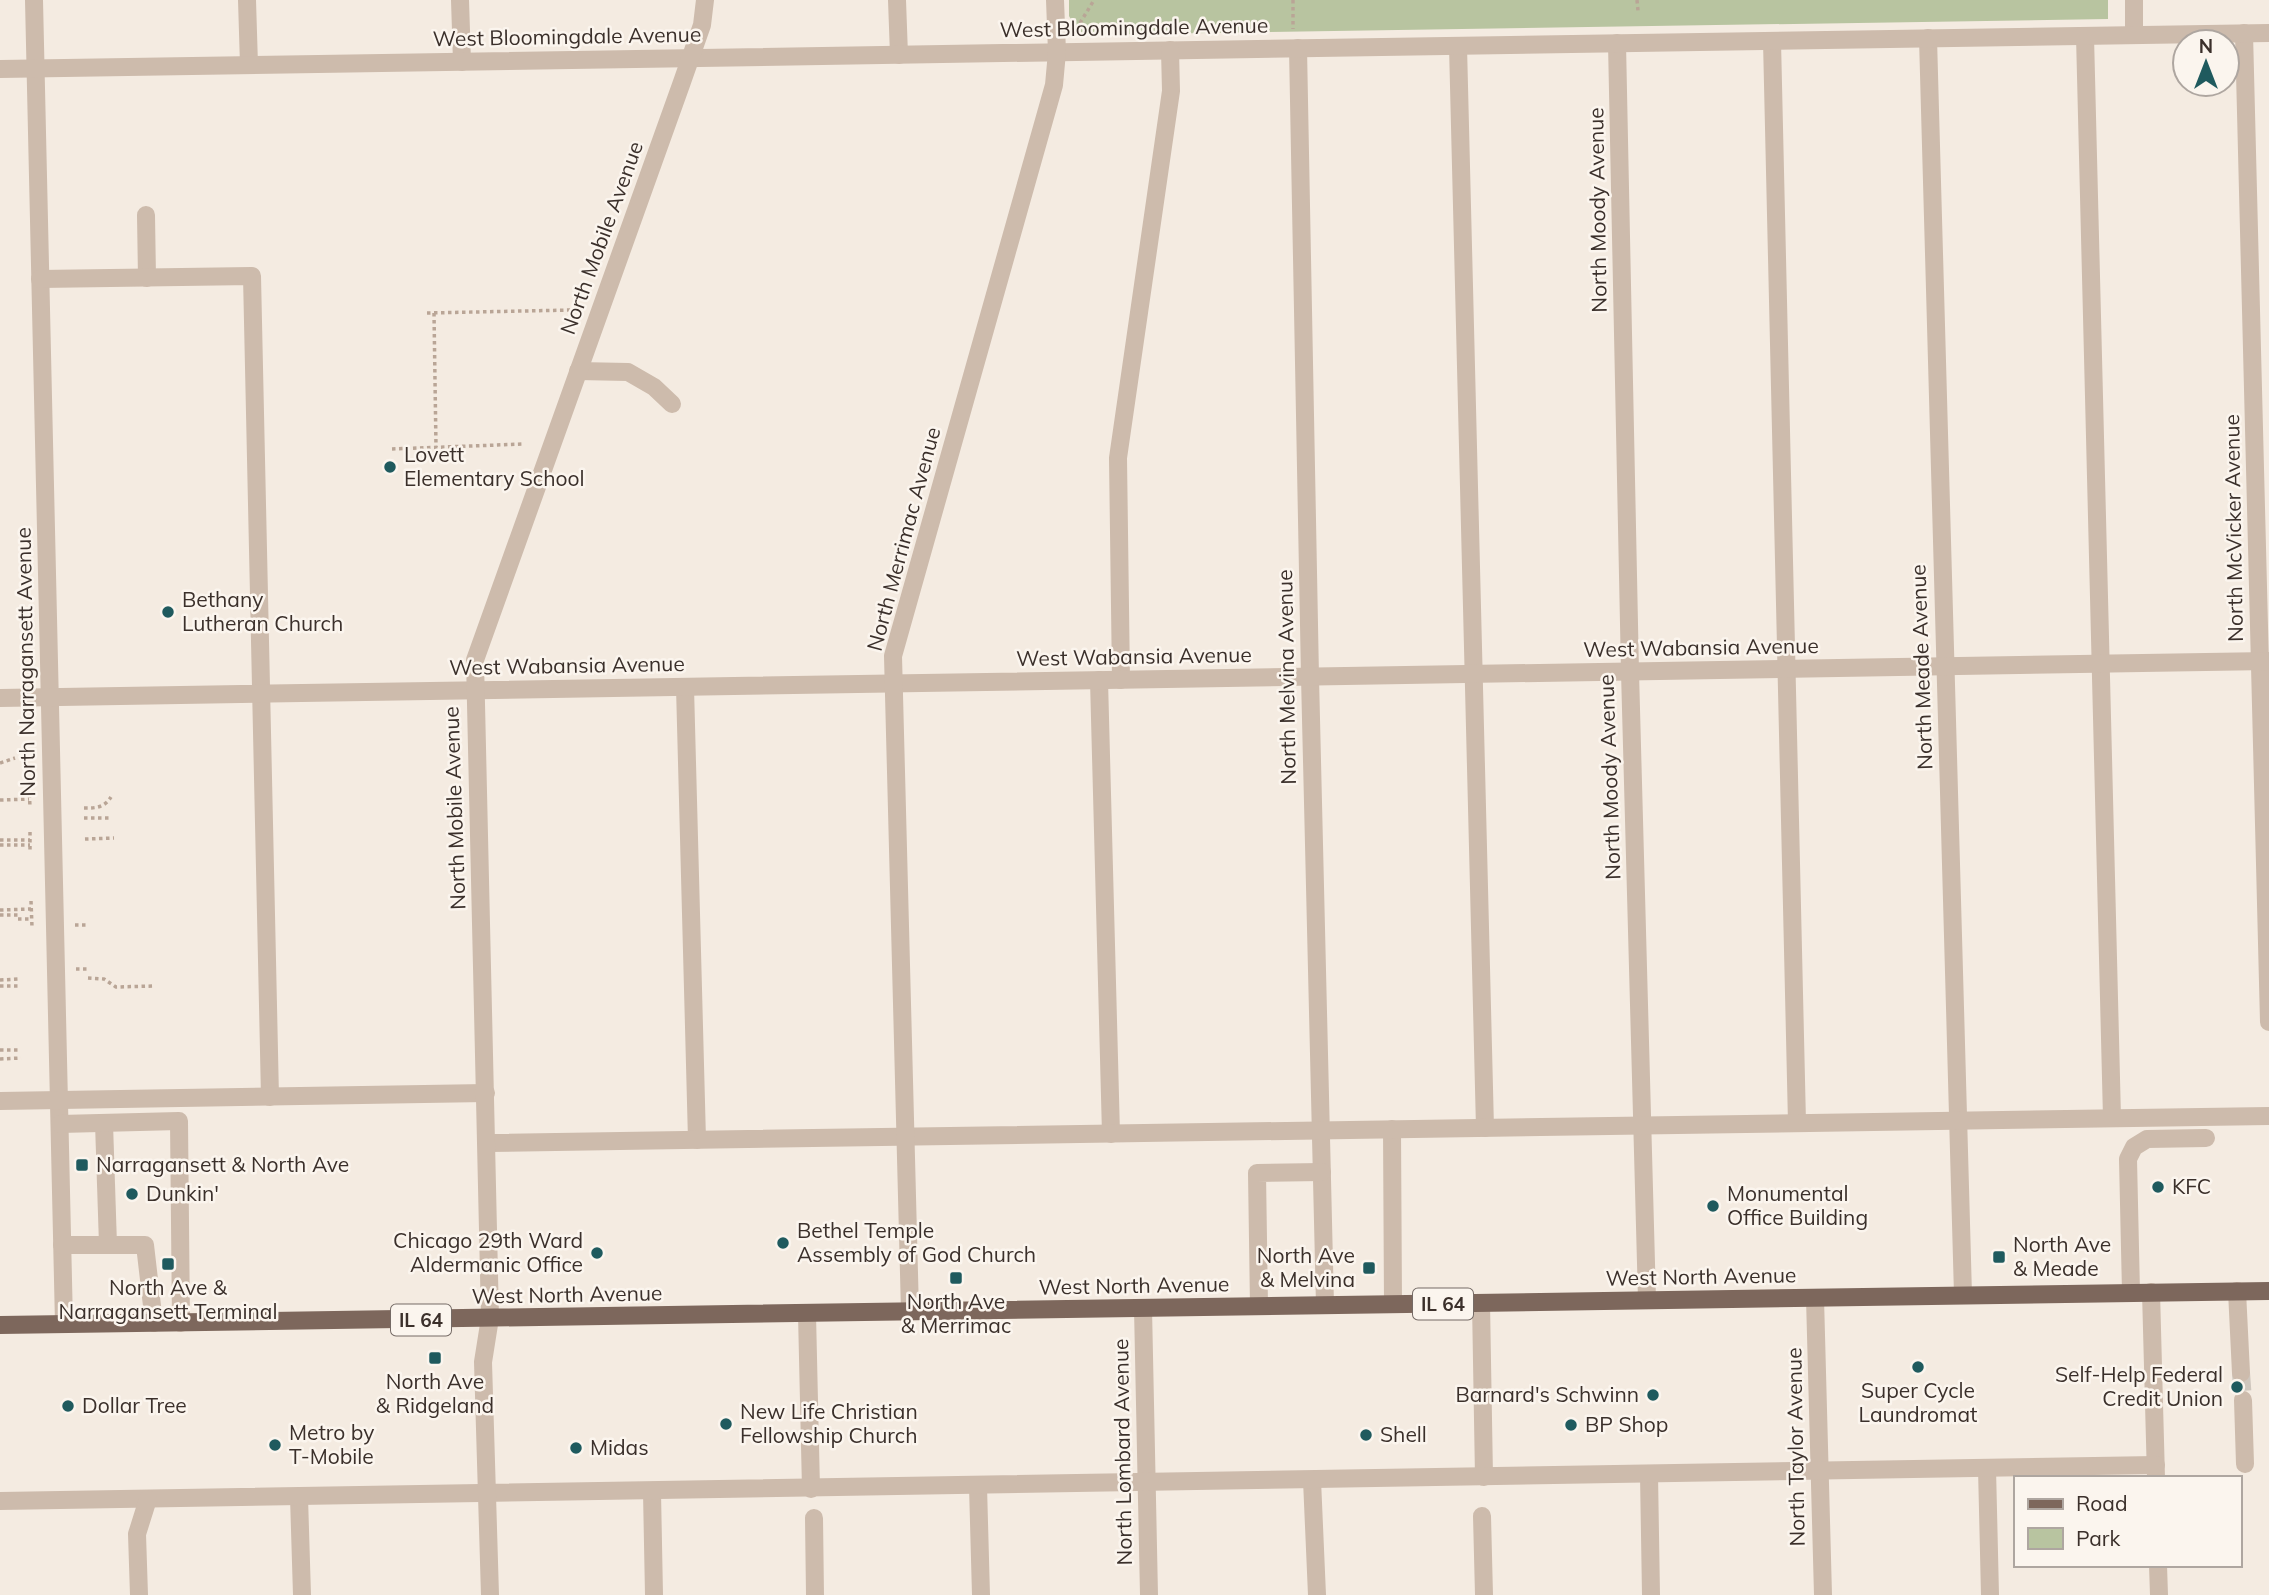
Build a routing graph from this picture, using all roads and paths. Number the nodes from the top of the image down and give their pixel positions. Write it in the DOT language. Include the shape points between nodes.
graph roads {
  1 [pos="34,0"];
  2 [pos="247,0"];
  3 [pos="460,0"];
  4 [pos="705,0"];
  5 [pos="897,0"];
  6 [pos="1055,0"];
  7 [pos="1094,0"];
  8 [pos="1293,0"];
  9 [pos="1637,0"];
  10 [pos="2134,0"];
  11 [pos="1638,11"];
  12 [pos="1080,23"];
  13 [pos="2244,33"];
  14 [pos="2269,33"];
  15 [pos="2134,35"];
  16 [pos="2085,36"];
  17 [pos="1928,38"];
  18 [pos="1772,41"];
  19 [pos="1617,43"];
  20 [pos="1458,46"];
  21 [pos="1295,48"];
  22 [pos="1170,50"];
  23 [pos="1057,52"];
  24 [pos="899,55"];
  25 [pos="691,58"];
  26 [pos="462,62"];
  27 [pos="249,65"];
  28 [pos="0,69"];
  29 [pos="35,69"];
  30 [pos="146,215"];
  31 [pos="147,278"];
  32 [pos="40,279"];
  33 [pos="571,310"];
  34 [pos="427,313"];
  35 [pos="435,313"];
  36 [pos="579,371"];
  37 [pos="672,404"];
  38 [pos="523,444"];
  39 [pos="436,447"];
  40 [pos="392,449"];
  41 [pos="2264,661"];
  42 [pos="2100,664"];
  43 [pos="1945,666"];
  44 [pos="1787,669"];
  45 [pos="1630,672"];
  46 [pos="1473,674"];
  47 [pos="1310,677"];
  48 [pos="1099,680"];
  49 [pos="1121,680"];
  50 [pos="894,682"];
  51 [pos="685,687"];
  52 [pos="474,690"];
  53 [pos="263,694"];
  54 [pos="50,697"];
  55 [pos="0,698"];
  56 [pos="15,758"];
  57 [pos="0,763"];
  58 [pos="29,787"];
  59 [pos="111,797"];
  60 [pos="29,799"];
  61 [pos="0,800"];
  62 [pos="30,807"];
  63 [pos="84,808"];
  64 [pos="84,818"];
  65 [pos="112,818"];
  66 [pos="30,832"];
  67 [pos="114,838"];
  68 [pos="85,839"];
  69 [pos="30,842"];
  70 [pos="0,843"];
  71 [pos="30,853"];
  72 [pos="31,901"];
  73 [pos="31,909"];
  74 [pos="0,910"];
  75 [pos="0,915"];
  76 [pos="32,919"];
  77 [pos="75,925"];
  78 [pos="87,925"];
  79 [pos="32,927"];
  80 [pos="76,969"];
  81 [pos="88,969"];
  82 [pos="88,978"];
  83 [pos="19,979"];
  84 [pos="0,980"];
  85 [pos="0,986"];
  86 [pos="19,986"];
  87 [pos="154,986"];
  88 [pos="2269,1022"];
  89 [pos="0,1050"];
  90 [pos="21,1050"];
  91 [pos="21,1058"];
  92 [pos="0,1059"];
  93 [pos="486,1093"];
  94 [pos="270,1097"];
  95 [pos="60,1100"];
  96 [pos="0,1101"];
  97 [pos="2269,1116"];
  98 [pos="2112,1118"];
  99 [pos="1958,1120"];
  100 [pos="104,1123"];
  101 [pos="1797,1123"];
  102 [pos="60,1124"];
  103 [pos="1643,1125"];
  104 [pos="1485,1128"];
  105 [pos="1392,1129"];
  106 [pos="1321,1130"];
  107 [pos="1111,1133"];
  108 [pos="906,1137"];
  109 [pos="2206,1138"];
  110 [pos="697,1140"];
  111 [pos="487,1143"];
  112 [pos="1322,1171"];
  113 [pos="62,1245"];
  114 [pos="108,1245"];
  115 [pos="2269,1290"];
  116 [pos="2237,1291"];
  117 [pos="2131,1292"];
  118 [pos="2151,1292"];
  119 [pos="1962,1295"];
  120 [pos="1815,1298"];
  121 [pos="1647,1300"];
  122 [pos="1481,1303"];
  123 [pos="1394,1304"];
  124 [pos="1325,1305"];
  125 [pos="1259,1306"];
  126 [pos="1143,1308"];
  127 [pos="910,1312"];
  128 [pos="807,1314"];
  129 [pos="490,1318"];
  130 [pos="181,1322"];
  131 [pos="155,1323"];
  132 [pos="64,1324"];
  133 [pos="0,1325"];
  134 [pos="2241,1373"];
  135 [pos="2242,1400"];
  136 [pos="2245,1464"];
  137 [pos="1987,1468"];
  138 [pos="1819,1471"];
  139 [pos="2156,1471"];
  140 [pos="1650,1474"];
  141 [pos="1484,1477"];
  142 [pos="1312,1480"];
  143 [pos="1147,1483"];
  144 [pos="978,1486"];
  145 [pos="811,1489"];
  146 [pos="652,1492"];
  147 [pos="487,1493"];
  148 [pos="299,1497"];
  149 [pos="148,1499"];
  150 [pos="0,1501"];
  151 [pos="1482,1516"];
  152 [pos="814,1518"];
  153 [pos="2158,1567"];
  154 [pos="138,1595"];
  155 [pos="302,1595"];
  156 [pos="490,1595"];
  157 [pos="654,1595"];
  158 [pos="816,1595"];
  159 [pos="981,1595"];
  160 [pos="1149,1595"];
  161 [pos="1317,1595"];
  162 [pos="1484,1595"];
  163 [pos="1651,1595"];
  164 [pos="1823,1595"];
  165 [pos="1990,1595"];
  166 [pos="2159,1595"];
  1 -- 29 [label="street, North Narragansett Avenue"];
  2 -- 27 [label="street"];
  3 -- 26 [label="street"];
  4 -- 25 [label="street, North Mobile Avenue"];
  5 -- 24 [label="street"];
  6 -- 23 [label="street, North Merrimac Avenue"];
  7 -- 12 [label="path"];
  8 -- 21 [label="path"];
  9 -- 11 [label="path"];
  10 -- 15 [label="street"];
  13 -- 14 [label="street, West Bloomingdale Avenue"];
  13 -- 15 [label="street, West Bloomingdale Avenue"];
  13 -- 41 [label="street, North McVicker Avenue"];
  15 -- 16 [label="street, West Bloomingdale Avenue"];
  16 -- 17 [label="street, West Bloomingdale Avenue"];
  16 -- 42 [label="street"];
  17 -- 18 [label="street, West Bloomingdale Avenue"];
  17 -- 43 [label="street, North Meade Avenue"];
  18 -- 19 [label="street, West Bloomingdale Avenue"];
  18 -- 44 [label="street"];
  19 -- 20 [label="street, West Bloomingdale Avenue"];
  19 -- 45 [label="street, North Moody Avenue"];
  20 -- 21 [label="street, West Bloomingdale Avenue"];
  20 -- 46 [label="street"];
  21 -- 22 [label="street, West Bloomingdale Avenue"];
  21 -- 47 [label="street, North Melvina Avenue"];
  22 -- 23 [label="street, West Bloomingdale Avenue"];
  22 -- 49 [label="street" via="1171,91 1118,458"];
  23 -- 24 [label="street, West Bloomingdale Avenue"];
  23 -- 50 [label="street, North Merrimac Avenue" via="1054,85 893,656"];
  24 -- 25 [label="street, West Bloomingdale Avenue"];
  25 -- 26 [label="street, West Bloomingdale Avenue"];
  25 -- 36 [label="street, North Mobile Avenue"];
  26 -- 27 [label="street, West Bloomingdale Avenue"];
  27 -- 29 [label="street, West Bloomingdale Avenue"];
  28 -- 29 [label="street, West Bloomingdale Avenue"];
  29 -- 32 [label="street, North Narragansett Avenue"];
  30 -- 31 [label="street"];
  31 -- 32 [label="street"];
  31 -- 53 [label="street" via="252,276"];
  32 -- 54 [label="street, North Narragansett Avenue"];
  33 -- 35 [label="path"];
  34 -- 35 [label="path"];
  35 -- 39 [label="path"];
  36 -- 37 [label="street" via="628,372"];
  36 -- 52 [label="street, North Mobile Avenue" via="475,660"];
  38 -- 39 [label="path"];
  39 -- 40 [label="path"];
  41 -- 42 [label="street, West Wabansia Avenue"];
  41 -- 88 [label="street, North McVicker Avenue"];
  42 -- 43 [label="street, West Wabansia Avenue"];
  42 -- 98 [label="street"];
  43 -- 44 [label="street, West Wabansia Avenue"];
  43 -- 99 [label="street, North Meade Avenue"];
  44 -- 45 [label="street, West Wabansia Avenue"];
  44 -- 101 [label="street"];
  45 -- 46 [label="street, West Wabansia Avenue"];
  45 -- 103 [label="street, North Moody Avenue"];
  46 -- 47 [label="street, West Wabansia Avenue"];
  46 -- 104 [label="street"];
  47 -- 49 [label="street, West Wabansia Avenue"];
  47 -- 106 [label="street, North Melvina Avenue"];
  48 -- 49 [label="street, West Wabansia Avenue"];
  48 -- 50 [label="street, West Wabansia Avenue"];
  48 -- 107 [label="street"];
  50 -- 51 [label="street, West Wabansia Avenue"];
  50 -- 108 [label="street, North Merrimac Avenue"];
  51 -- 52 [label="street, West Wabansia Avenue"];
  51 -- 110 [label="street"];
  52 -- 53 [label="street, West Wabansia Avenue"];
  52 -- 93 [label="street, North Mobile Avenue"];
  53 -- 54 [label="street, West Wabansia Avenue"];
  53 -- 94 [label="street"];
  54 -- 55 [label="street, West Wabansia Avenue"];
  54 -- 95 [label="street, North Narragansett Avenue"];
  56 -- 57 [label="path"];
  58 -- 60 [label="path"];
  59 -- 63 [label="path" via="100,807"];
  60 -- 61 [label="path"];
  60 -- 62 [label="path"];
  64 -- 65 [label="path"];
  66 -- 69 [label="path"];
  67 -- 68 [label="path"];
  69 -- 70 [label="path"];
  69 -- 71 [label="path"];
  72 -- 73 [label="path"];
  73 -- 74 [label="path"];
  73 -- 76 [label="path"];
  75 -- 76 [label="path"];
  76 -- 79 [label="path"];
  77 -- 78 [label="path"];
  80 -- 81 [label="path"];
  82 -- 87 [label="path" via="104,979 116,987"];
  83 -- 84 [label="path"];
  85 -- 86 [label="path"];
  89 -- 90 [label="path"];
  91 -- 92 [label="path"];
  93 -- 94 [label="street"];
  93 -- 111 [label="street, North Mobile Avenue"];
  94 -- 95 [label="street"];
  95 -- 96 [label="street"];
  95 -- 102 [label="street, North Narragansett Avenue"];
  97 -- 98 [label="street"];
  98 -- 99 [label="street"];
  99 -- 101 [label="street"];
  99 -- 119 [label="street, North Meade Avenue"];
  100 -- 102 [label="street"];
  100 -- 114 [label="street"];
  100 -- 130 [label="street" via="179,1121"];
  101 -- 103 [label="street"];
  102 -- 113 [label="street, North Narragansett Avenue"];
  103 -- 104 [label="street"];
  103 -- 121 [label="street, North Moody Avenue"];
  104 -- 105 [label="street"];
  105 -- 106 [label="street"];
  105 -- 123 [label="street"];
  106 -- 107 [label="street"];
  106 -- 112 [label="street, North Melvina Avenue"];
  107 -- 108 [label="street"];
  108 -- 110 [label="street"];
  108 -- 127 [label="street, North Merrimac Avenue"];
  109 -- 117 [label="street" via="2147,1139 2134,1147 2128,1159"];
  110 -- 111 [label="street"];
  111 -- 129 [label="street, North Mobile Avenue"];
  112 -- 124 [label="street, North Melvina Avenue"];
  112 -- 125 [label="street" via="1257,1172"];
  113 -- 114 [label="street"];
  113 -- 132 [label="street, North Narragansett Avenue"];
  114 -- 131 [label="street" via="145,1245"];
  115 -- 116 [label="main road, West North Avenue / IL 64"];
  116 -- 118 [label="main road, West North Avenue / IL 64"];
  116 -- 134 [label="street"];
  117 -- 118 [label="main road, West North Avenue / IL 64"];
  117 -- 119 [label="main road, West North Avenue / IL 64"];
  118 -- 139 [label="street"];
  119 -- 120 [label="main road, West North Avenue / IL 64"];
  120 -- 121 [label="main road, West North Avenue / IL 64"];
  120 -- 138 [label="street, North Taylor Avenue"];
  121 -- 122 [label="main road, West North Avenue / IL 64"];
  122 -- 123 [label="main road, West North Avenue / IL 64"];
  122 -- 141 [label="street"];
  123 -- 124 [label="main road, West North Avenue / IL 64"];
  124 -- 125 [label="main road, West North Avenue / IL 64"];
  125 -- 126 [label="main road, West North Avenue / IL 64"];
  126 -- 127 [label="main road, West North Avenue / IL 64"];
  126 -- 143 [label="street, North Lombard Avenue"];
  127 -- 128 [label="main road, West North Avenue / IL 64"];
  128 -- 129 [label="main road, West North Avenue / IL 64"];
  128 -- 145 [label="street"];
  129 -- 130 [label="main road, West North Avenue / IL 64"];
  129 -- 147 [label="street, North Mobile Avenue" via="483,1362"];
  130 -- 131 [label="main road, West North Avenue / IL 64"];
  131 -- 132 [label="main road, West North Avenue / IL 64"];
  132 -- 133 [label="main road, West North Avenue / IL 64"];
  135 -- 136 [label="street"];
  137 -- 138 [label="street"];
  137 -- 139 [label="street"];
  137 -- 165 [label="street"];
  138 -- 140 [label="street"];
  138 -- 164 [label="street, North Taylor Avenue"];
  140 -- 141 [label="street"];
  140 -- 163 [label="street"];
  141 -- 142 [label="street"];
  142 -- 143 [label="street"];
  142 -- 161 [label="street"];
  143 -- 144 [label="street"];
  143 -- 160 [label="street, North Lombard Avenue"];
  144 -- 145 [label="street"];
  144 -- 159 [label="street"];
  145 -- 146 [label="street"];
  146 -- 147 [label="street"];
  146 -- 157 [label="street"];
  147 -- 148 [label="street"];
  147 -- 156 [label="street, North Mobile Avenue"];
  148 -- 149 [label="street"];
  148 -- 155 [label="street"];
  149 -- 150 [label="street"];
  149 -- 154 [label="street" via="137,1534"];
  151 -- 162 [label="street"];
  152 -- 158 [label="street"];
  153 -- 166 [label="street"];
}
